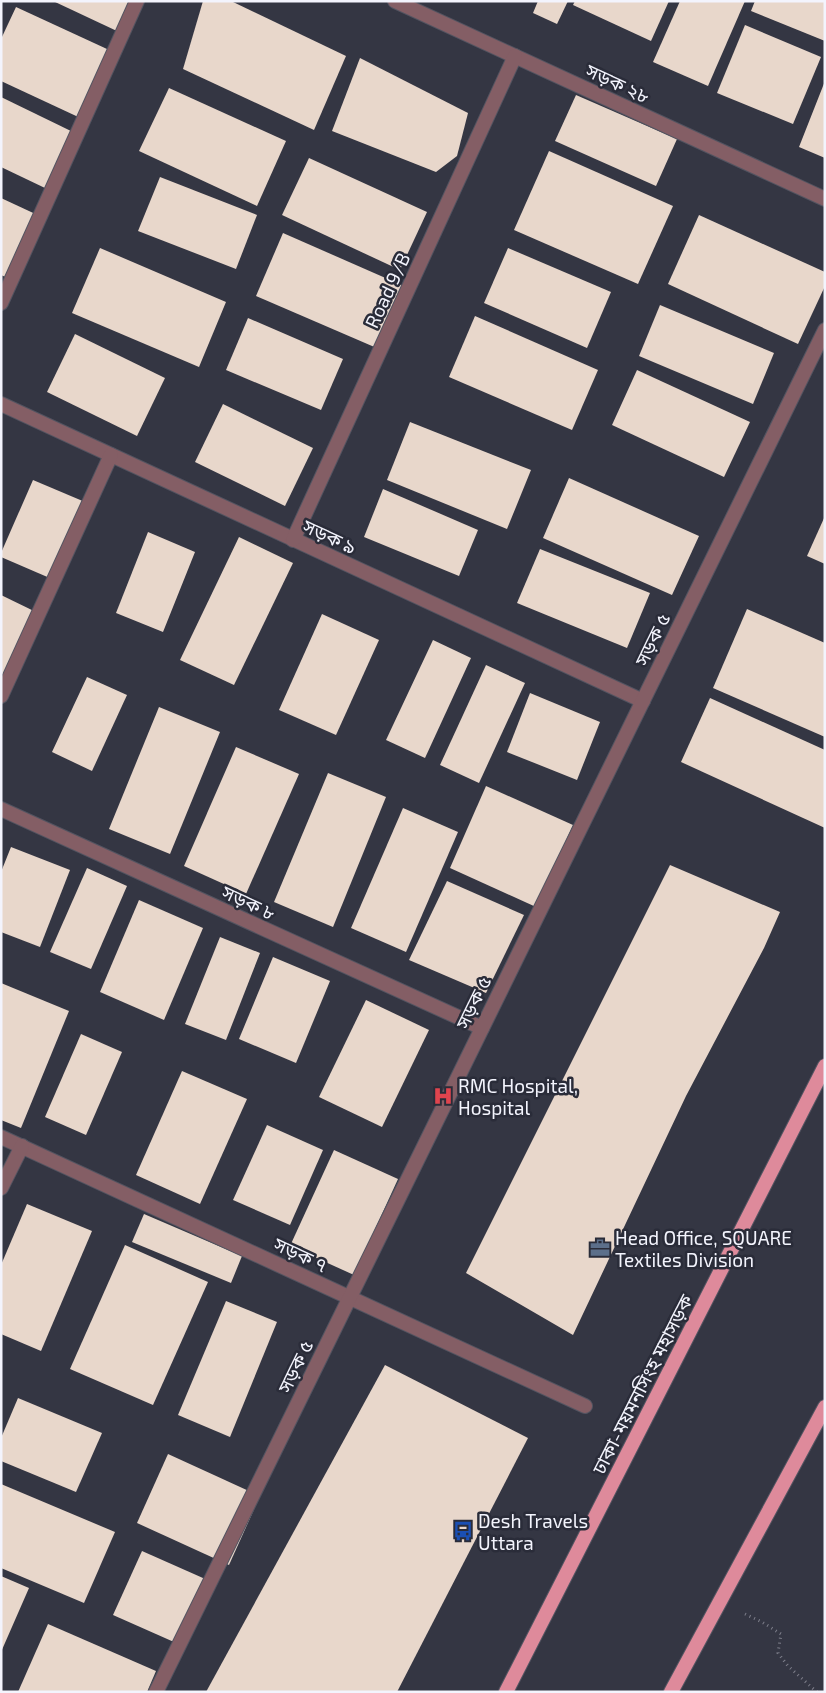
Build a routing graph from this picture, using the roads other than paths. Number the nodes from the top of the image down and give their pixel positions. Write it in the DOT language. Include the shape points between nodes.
graph roads {
  1 [pos="137,1"];
  2 [pos="395,1"];
  3 [pos="514,56"];
  4 [pos="825,199"];
  5 [pos="1,303"];
  6 [pos="825,330"];
  7 [pos="1,404"];
  8 [pos="111,455"];
  9 [pos="293,540"];
  10 [pos="1,696"];
  11 [pos="643,701"];
  12 [pos="1,809"];
  13 [pos="482,1028"];
  14 [pos="825,1066"];
  15 [pos="1,1137"];
  16 [pos="22,1146"];
  17 [pos="1,1188"];
  18 [pos="350,1298"];
  19 [pos="584,1406"];
  20 [pos="825,1407"];
  21 [pos="156,1692"];
  22 [pos="506,1692"];
  23 [pos="671,1692"];
  1 -- 5 [label="street"];
  2 -- 3 [label="street, সড়ক ২৮"];
  3 -- 4 [label="street, সড়ক ২৮"];
  3 -- 9 [label="street, Road 9/B"];
  6 -- 11 [label="street, সড়ক ৫"];
  7 -- 8 [label="street, সড়ক ৯"];
  8 -- 9 [label="street, সড়ক ৯"];
  8 -- 10 [label="street"];
  9 -- 11 [label="street, সড়ক ৯"];
  11 -- 13 [label="street, সড়ক ৫"];
  12 -- 13 [label="street, সড়ক ৮"];
  13 -- 18 [label="street, সড়ক ৫"];
  14 -- 22 [label="highway, ঢাকা-ময়মনসিংহ মহাসড়ক"];
  15 -- 16 [label="street, সড়ক ৭"];
  16 -- 17 [label="street"];
  16 -- 18 [label="street, সড়ক ৭"];
  18 -- 19 [label="street, সড়ক ৭"];
  18 -- 21 [label="street, সড়ক ৫"];
  20 -- 23 [label="highway"];
}
